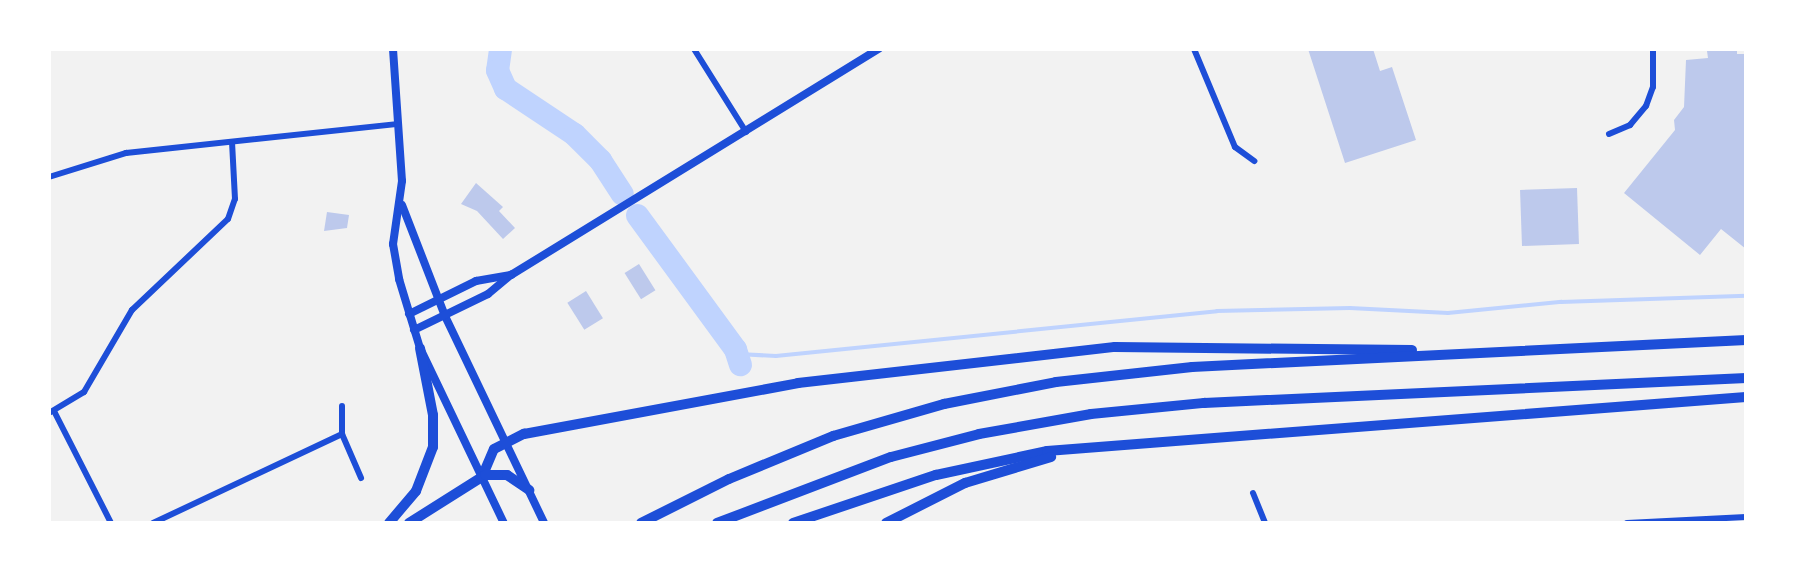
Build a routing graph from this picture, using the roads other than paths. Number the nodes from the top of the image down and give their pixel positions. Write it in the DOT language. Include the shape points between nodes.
graph roads {
  1 [pos="393,49"];
  2 [pos="694,49"];
  3 [pos="878,49"];
  4 [pos="1194,49"];
  5 [pos="1653,49"];
  6 [pos="398,124"];
  7 [pos="746,132"];
  8 [pos="1609,134"];
  9 [pos="232,142"];
  10 [pos="1254,161"];
  11 [pos="49,177"];
  12 [pos="402,205"];
  13 [pos="511,275"];
  14 [pos="439,299"];
  15 [pos="409,314"];
  16 [pos="445,316"];
  17 [pos="414,330"];
  18 [pos="1746,340"];
  19 [pos="420,348"];
  20 [pos="1488,353"];
  21 [pos="1746,378"];
  22 [pos="1746,397"];
  23 [pos="342,405"];
  24 [pos="52,412"];
  25 [pos="342,434"];
  26 [pos="505,441"];
  27 [pos="1139,442"];
  28 [pos="482,477"];
  29 [pos="361,478"];
  30 [pos="529,491"];
  31 [pos="1253,494"];
  32 [pos="1746,517"];
  33 [pos="111,523"];
  34 [pos="153,523"];
  35 [pos="389,523"];
  36 [pos="409,523"];
  37 [pos="504,523"];
  38 [pos="544,523"];
  39 [pos="641,523"];
  40 [pos="717,523"];
  41 [pos="793,523"];
  42 [pos="886,523"];
  43 [pos="1265,523"];
  44 [pos="1627,523"];
  1 -- 6 [label="street"];
  2 -- 7 [label="street"];
  3 -- 7 [label="street"];
  4 -- 10 [label="street" via="1235,147"];
  5 -- 8 [label="street" via="1653,88 1647,106 1630,125"];
  6 -- 9 [label="street"];
  6 -- 12 [label="street"];
  7 -- 13 [label="street"];
  9 -- 11 [label="street" via="126,153"];
  9 -- 24 [label="street" via="235,200 228,219 137,304 123,321 95,379"];
  12 -- 14 [label="street"];
  12 -- 15 [label="street" via="393,244"];
  13 -- 14 [label="street" via="485,278"];
  13 -- 16 [label="street" via="488,294"];
  14 -- 15 [label="street"];
  14 -- 16 [label="street"];
  15 -- 17 [label="street"];
  16 -- 17 [label="street"];
  16 -- 26 [label="street"];
  17 -- 19 [label="street"];
  18 -- 20 [label="highway"];
  19 -- 28 [label="street"];
  19 -- 35 [label="highway" via="433,415 433,447 416,491"];
  20 -- 26 [label="highway" via="1213,345 1072,350 745,390"];
  20 -- 39 [label="highway" via="1147,370 1000,391 900,415 814,443"];
  21 -- 40 [label="highway" via="1205,403 1091,414 979,433 891,457"];
  22 -- 27 [label="highway"];
  23 -- 25 [label="street"];
  24 -- 33 [label="street"];
  25 -- 29 [label="street"];
  25 -- 34 [label="street"];
  26 -- 28 [label="highway" via="488,456"];
  26 -- 30 [label="street"];
  27 -- 41 [label="highway" via="973,465"];
  27 -- 42 [label="highway" via="1046,458 989,474"];
  28 -- 30 [label="highway" via="507,475"];
  28 -- 36 [label="highway"];
  28 -- 37 [label="street"];
  30 -- 38 [label="street"];
  31 -- 43 [label="street"];
  32 -- 44 [label="street"];
}
